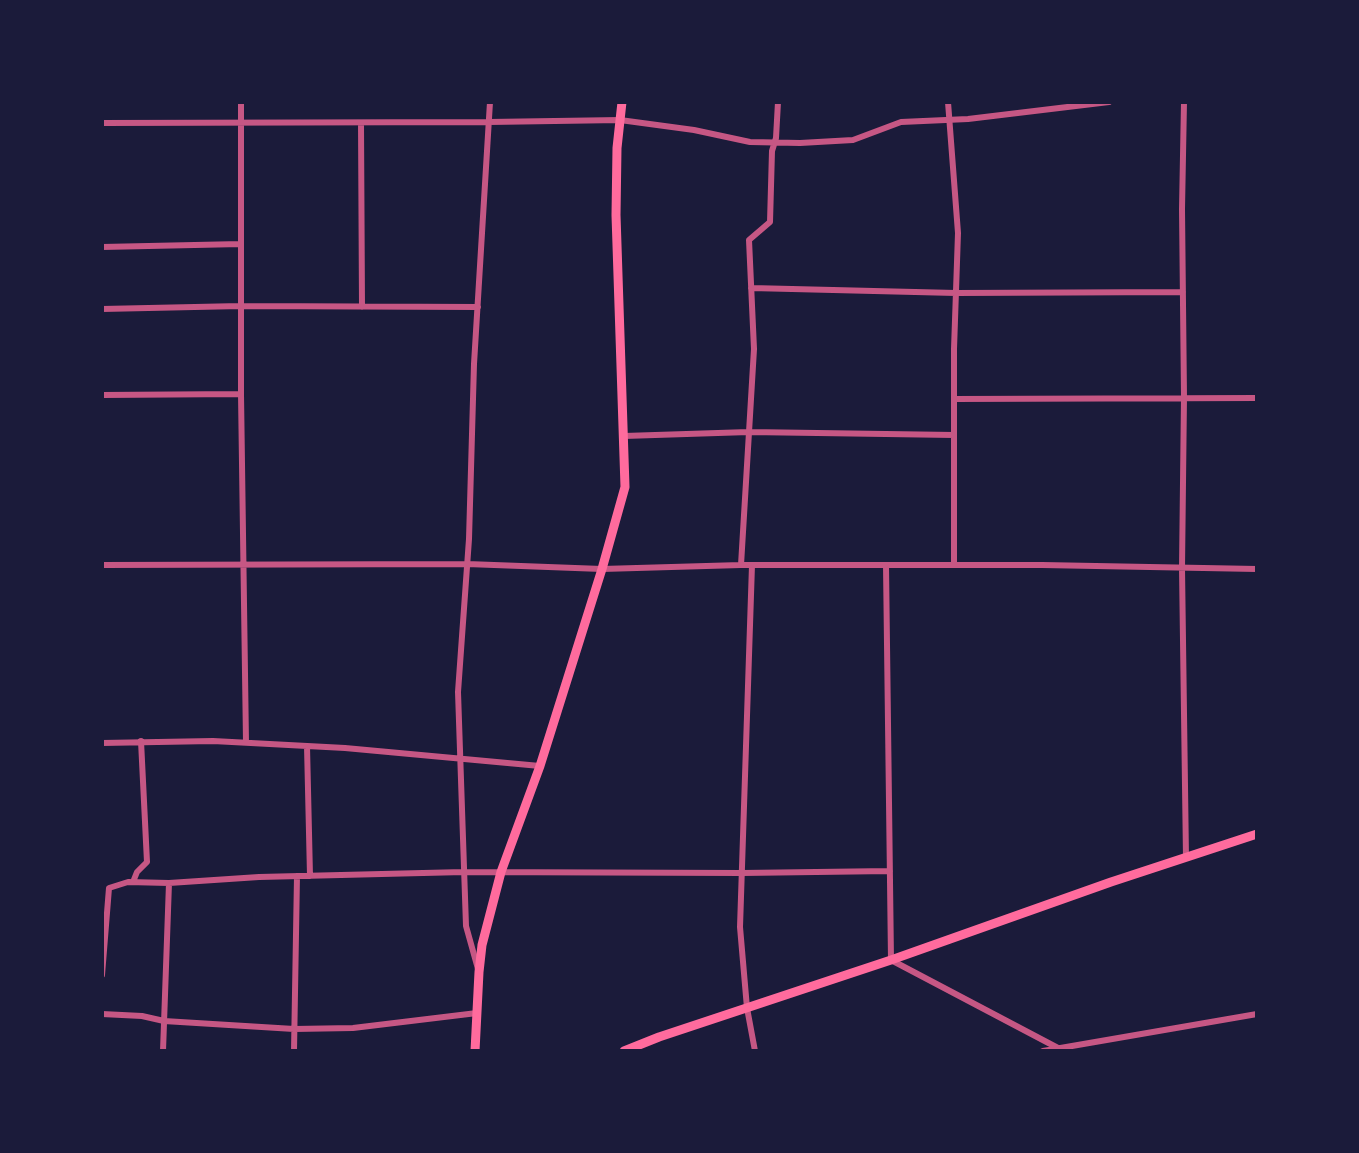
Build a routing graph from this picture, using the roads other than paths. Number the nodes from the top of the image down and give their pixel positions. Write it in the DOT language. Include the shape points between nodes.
graph roads {
  1 [pos="241,102"];
  2 [pos="490,102"];
  3 [pos="622,102"];
  4 [pos="778,102"];
  5 [pos="948,102"];
  6 [pos="1109,102"];
  7 [pos="1184,102"];
  8 [pos="1065,105"];
  9 [pos="620,120"];
  10 [pos="948,120"];
  11 [pos="489,122"];
  12 [pos="102,123"];
  13 [pos="241,123"];
  14 [pos="361,123"];
  15 [pos="774,143"];
  16 [pos="241,244"];
  17 [pos="102,247"];
  18 [pos="751,288"];
  19 [pos="1183,292"];
  20 [pos="956,293"];
  21 [pos="241,306"];
  22 [pos="362,307"];
  23 [pos="478,307"];
  24 [pos="102,309"];
  25 [pos="242,394"];
  26 [pos="102,395"];
  27 [pos="1184,397"];
  28 [pos="1257,398"];
  29 [pos="954,399"];
  30 [pos="749,432"];
  31 [pos="954,435"];
  32 [pos="624,436"];
  33 [pos="467,564"];
  34 [pos="102,565"];
  35 [pos="741,565"];
  36 [pos="753,565"];
  37 [pos="886,565"];
  38 [pos="954,565"];
  39 [pos="243,566"];
  40 [pos="1182,568"];
  41 [pos="602,569"];
  42 [pos="1257,569"];
  43 [pos="141,741"];
  44 [pos="102,742"];
  45 [pos="246,742"];
  46 [pos="308,746"];
  47 [pos="460,757"];
  48 [pos="540,766"];
  49 [pos="1257,834"];
  50 [pos="1186,858"];
  51 [pos="890,871"];
  52 [pos="464,872"];
  53 [pos="501,872"];
  54 [pos="742,873"];
  55 [pos="297,876"];
  56 [pos="310,876"];
  57 [pos="132,882"];
  58 [pos="169,883"];
  59 [pos="891,960"];
  60 [pos="479,972"];
  61 [pos="102,975"];
  62 [pos="747,1008"];
  63 [pos="477,1013"];
  64 [pos="102,1014"];
  65 [pos="1257,1014"];
  66 [pos="164,1021"];
  67 [pos="294,1029"];
  68 [pos="1058,1048"];
  69 [pos="163,1051"];
  70 [pos="294,1051"];
  71 [pos="475,1051"];
  72 [pos="624,1051"];
  73 [pos="755,1051"];
  74 [pos="1043,1051"];
  1 -- 13 [label="street"];
  2 -- 11 [label="street"];
  3 -- 9 [label="main road"];
  4 -- 15 [label="street"];
  5 -- 10 [label="street"];
  6 -- 8 [label="street"];
  7 -- 19 [label="street"];
  8 -- 10 [label="street"];
  9 -- 11 [label="street"];
  9 -- 15 [label="street"];
  9 -- 32 [label="main road" via="616,214"];
  10 -- 15 [label="street" via="901,122 853,140"];
  10 -- 20 [label="street" via="958,233"];
  11 -- 14 [label="street"];
  11 -- 23 [label="street"];
  12 -- 13 [label="street"];
  13 -- 14 [label="street"];
  13 -- 16 [label="street"];
  14 -- 22 [label="street"];
  15 -- 18 [label="street" via="770,222 749,240"];
  16 -- 17 [label="street"];
  16 -- 21 [label="street"];
  18 -- 20 [label="street"];
  18 -- 30 [label="street" via="754,349"];
  19 -- 20 [label="street"];
  19 -- 27 [label="street"];
  20 -- 29 [label="street"];
  21 -- 22 [label="street"];
  21 -- 24 [label="street"];
  21 -- 25 [label="street"];
  22 -- 23 [label="street"];
  23 -- 33 [label="street"];
  25 -- 26 [label="street"];
  25 -- 39 [label="street"];
  27 -- 28 [label="street"];
  27 -- 29 [label="street"];
  27 -- 40 [label="street"];
  29 -- 31 [label="street"];
  30 -- 31 [label="street"];
  30 -- 32 [label="street"];
  30 -- 35 [label="street"];
  31 -- 38 [label="street"];
  32 -- 41 [label="main road" via="625,487"];
  33 -- 39 [label="street"];
  33 -- 41 [label="street"];
  33 -- 47 [label="street" via="458,692"];
  34 -- 39 [label="street"];
  35 -- 36 [label="street"];
  35 -- 41 [label="street"];
  36 -- 37 [label="street"];
  36 -- 54 [label="street"];
  37 -- 38 [label="street"];
  37 -- 51 [label="street"];
  38 -- 40 [label="street"];
  39 -- 45 [label="street"];
  40 -- 42 [label="street"];
  40 -- 50 [label="street"];
  41 -- 48 [label="main road"];
  43 -- 44 [label="street"];
  43 -- 45 [label="street"];
  43 -- 57 [label="street" via="147,862"];
  45 -- 46 [label="street"];
  46 -- 47 [label="street"];
  46 -- 56 [label="street"];
  47 -- 48 [label="street"];
  47 -- 52 [label="street"];
  48 -- 53 [label="main road"];
  49 -- 50 [label="main road"];
  50 -- 59 [label="main road"];
  51 -- 54 [label="street"];
  51 -- 59 [label="street"];
  52 -- 53 [label="street"];
  52 -- 56 [label="street"];
  52 -- 60 [label="street" via="466,926"];
  53 -- 54 [label="street"];
  53 -- 60 [label="main road"];
  54 -- 62 [label="street" via="740,927"];
  55 -- 56 [label="street"];
  55 -- 58 [label="street"];
  55 -- 67 [label="street"];
  57 -- 58 [label="street"];
  57 -- 61 [label="street" via="109,888"];
  58 -- 66 [label="street"];
  59 -- 62 [label="main road"];
  59 -- 68 [label="street"];
  60 -- 63 [label="main road"];
  62 -- 72 [label="main road"];
  62 -- 73 [label="street"];
  63 -- 67 [label="street" via="353,1028"];
  63 -- 71 [label="main road"];
  64 -- 66 [label="street"];
  65 -- 68 [label="street"];
  66 -- 67 [label="street"];
  66 -- 69 [label="street"];
  67 -- 70 [label="street"];
  68 -- 74 [label="street"];
}
